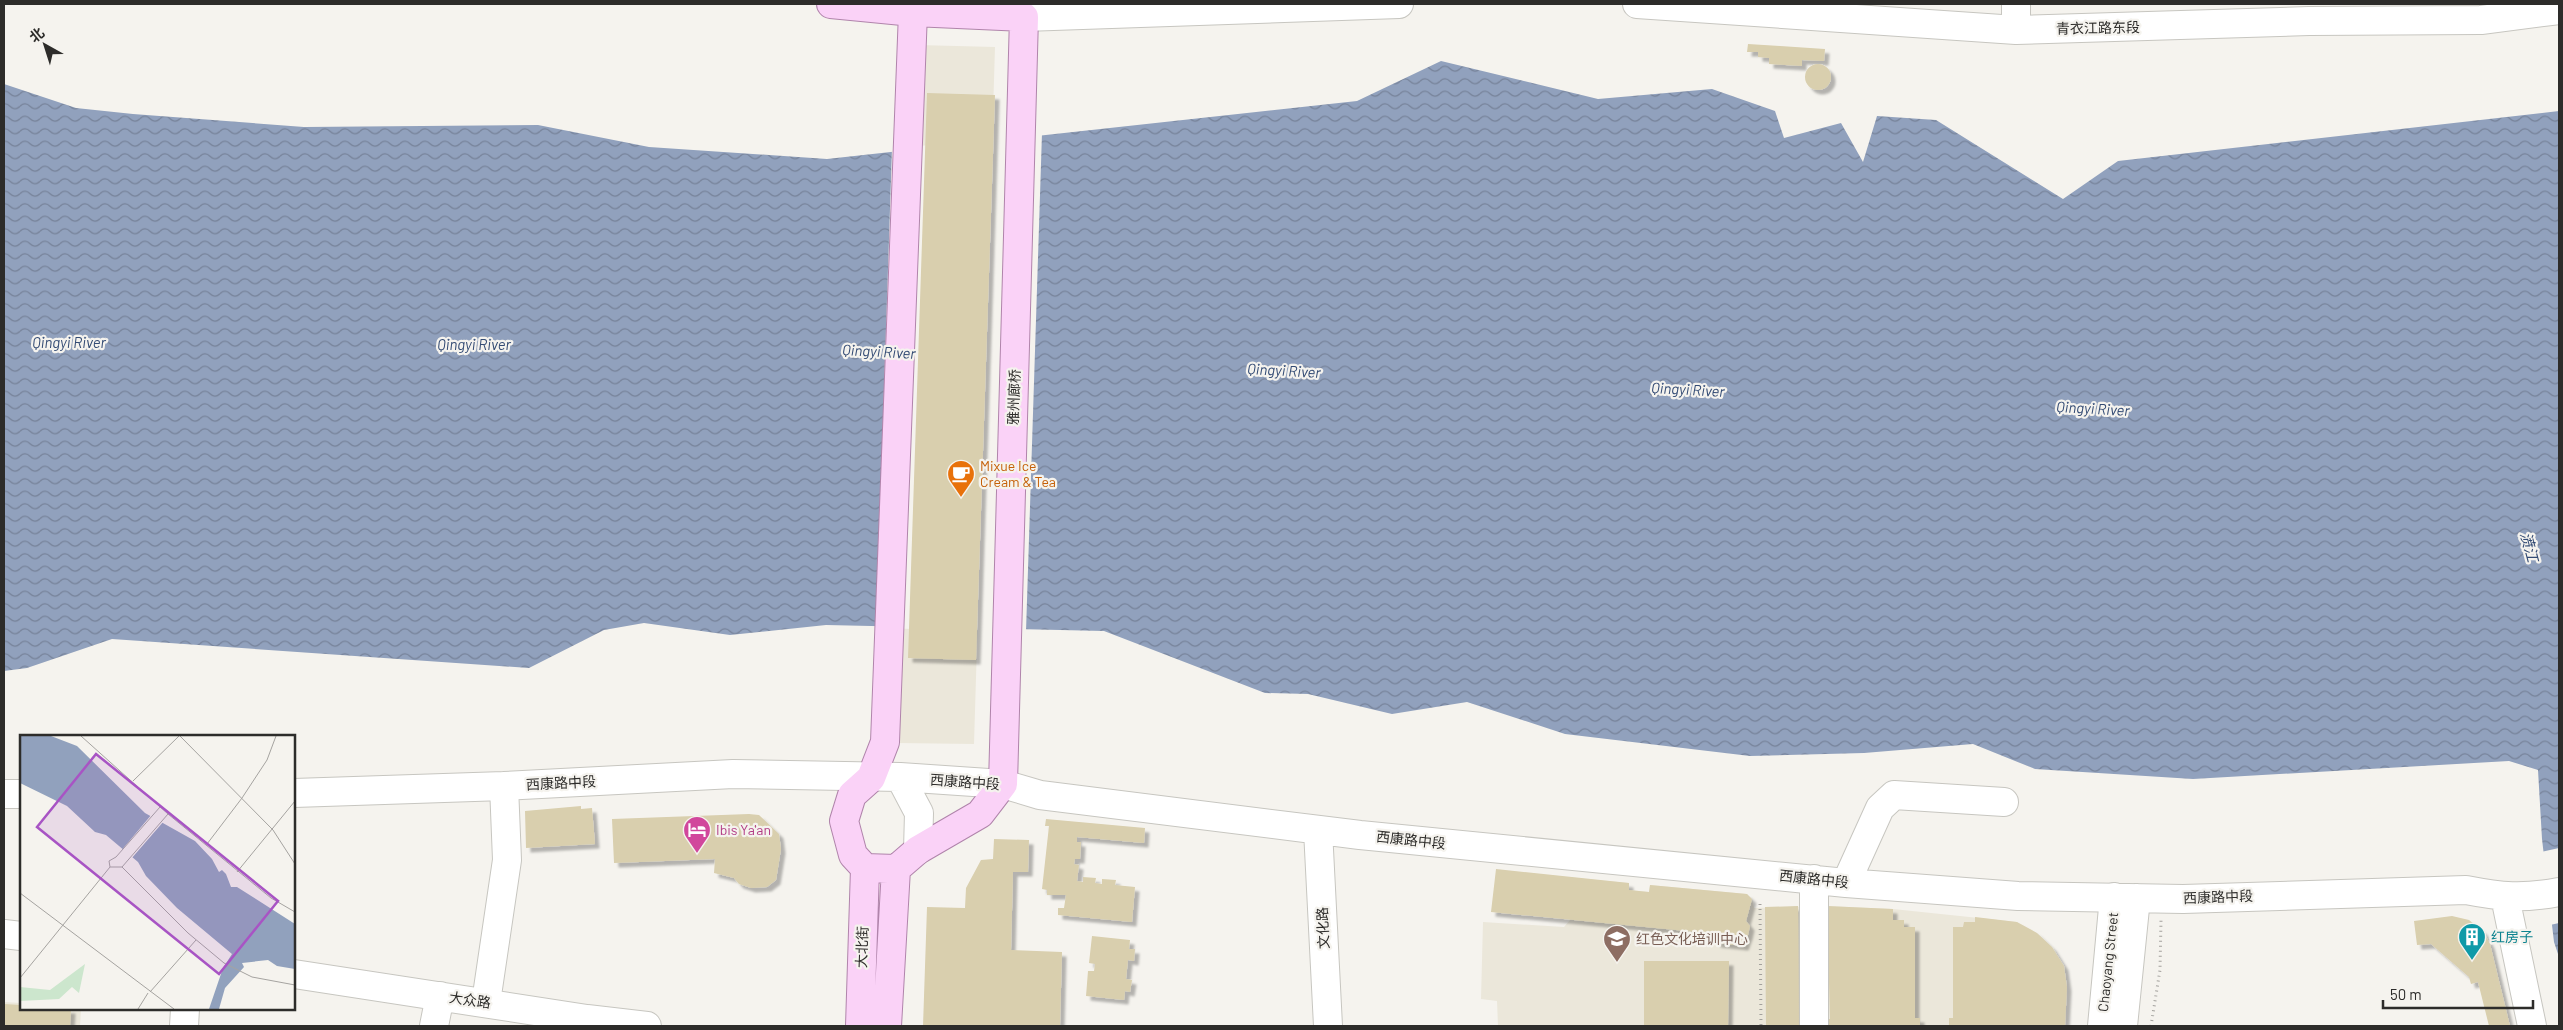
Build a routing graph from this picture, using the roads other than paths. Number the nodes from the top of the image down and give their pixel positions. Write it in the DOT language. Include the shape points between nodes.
graph roads {
  1 [pos="831,4"];
  2 [pos="1399,4"];
  3 [pos="1637,4"];
  4 [pos="2559,10"];
  5 [pos="913,12"];
  6 [pos="2309,13"];
  7 [pos="2016,17"];
  8 [pos="1024,18"];
  9 [pos="900,777"];
  10 [pos="871,778"];
  11 [pos="1003,784"];
  12 [pos="504,786"];
  13 [pos="295,793"];
  14 [pos="4,794"];
  15 [pos="20,794"];
  16 [pos="2004,802"];
  17 [pos="1318,830"];
  18 [pos="918,850"];
  19 [pos="865,868"];
  20 [pos="896,868"];
  21 [pos="1814,879"];
  22 [pos="1846,883"];
  23 [pos="2559,892"];
  24 [pos="2518,897"];
  25 [pos="2125,898"];
  26 [pos="4,934"];
  27 [pos="20,936"];
  28 [pos="295,974"];
  29 [pos="440,996"];
  30 [pos="486,1002"];
  31 [pos="185,1010"];
  32 [pos="587,1023"];
  33 [pos="184,1026"];
  34 [pos="434,1026"];
  35 [pos="647,1026"];
  36 [pos="860,1026"];
  37 [pos="887,1026"];
  38 [pos="1328,1026"];
  39 [pos="1814,1026"];
  40 [pos="2102,1026"];
  41 [pos="2122,1026"];
  42 [pos="2532,1026"];
  1 -- 5 [label="main road"];
  2 -- 8 [label="street"];
  3 -- 7 [label="street, 青衣江路东段"];
  4 -- 6 [label="street, 青衣江路东段" via="2481,20"];
  5 -- 8 [label="main road"];
  5 -- 10 [label="main road" via="885,742"];
  6 -- 7 [label="street, 青衣江路东段"];
  8 -- 11 [label="main road, 雅州廊桥"];
  9 -- 10 [label="street, 西康路中段"];
  9 -- 11 [label="street, 西康路中段"];
  9 -- 18 [label="street" via="920,813"];
  10 -- 12 [label="street, 西康路中段" via="733,774"];
  10 -- 19 [label="main road" via="852,795 844,821 853,855"];
  11 -- 17 [label="street, 西康路中段" via="1040,795"];
  11 -- 18 [label="main road" via="980,814"];
  12 -- 13 [label="street, 西康路中段"];
  12 -- 30 [label="street" via="507,860"];
  14 -- 15 [label="street"];
  16 -- 22 [label="street" via="1894,795 1880,808"];
  17 -- 21 [label="street, 西康路中段"];
  17 -- 38 [label="street, 文化路"];
  18 -- 20 [label="main road"];
  19 -- 20 [label="main road"];
  19 -- 36 [label="main road, 大北街"];
  20 -- 37 [label="main road"];
  21 -- 22 [label="street, 西康路中段"];
  21 -- 39 [label="street"];
  22 -- 25 [label="street, 西康路中段" via="2018,896"];
  23 -- 24 [label="street"];
  24 -- 25 [label="street, 西康路中段" via="2466,890"];
  24 -- 42 [label="street"];
  25 -- 40 [label="street, Chaoyang Street"];
  25 -- 41 [label="street, Chaoyang Street"];
  26 -- 27 [label="street"];
  28 -- 29 [label="street, 大众路"];
  29 -- 30 [label="street, 大众路"];
  29 -- 34 [label="street"];
  30 -- 32 [label="street, 大众路"];
  31 -- 33 [label="street"];
  32 -- 35 [label="street, 大众路"];
}
